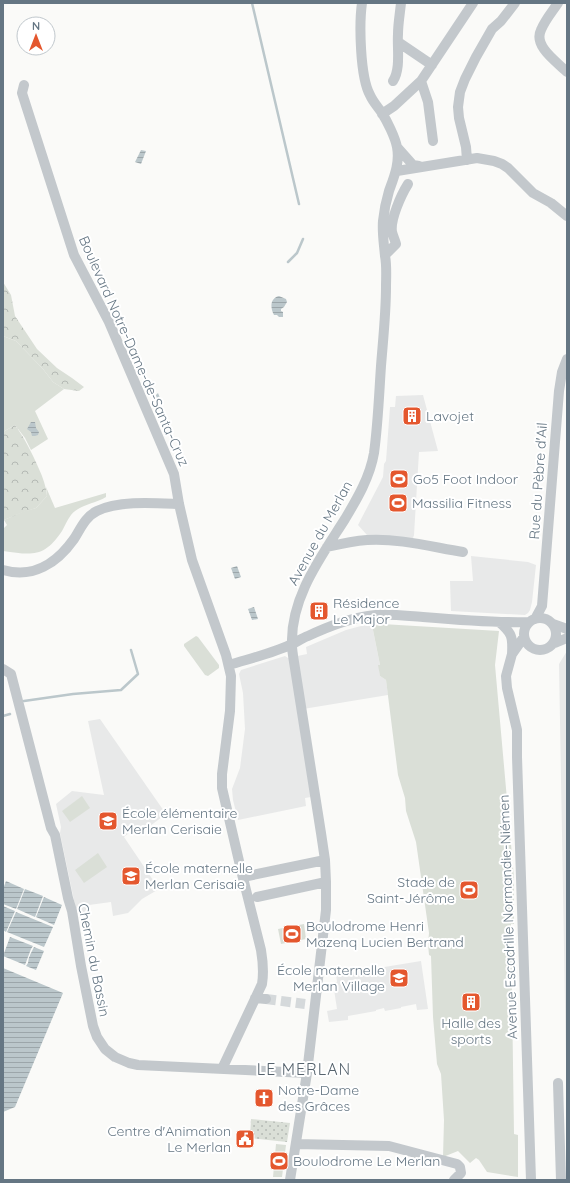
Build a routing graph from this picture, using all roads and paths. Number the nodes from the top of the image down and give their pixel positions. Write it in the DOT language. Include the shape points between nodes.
graph roads {
  1 [pos="362,3"];
  2 [pos="401,3"];
  3 [pos="473,3"];
  4 [pos="515,3"];
  5 [pos="558,3"];
  6 [pos="398,42"];
  7 [pos="432,65"];
  8 [pos="567,72"];
  9 [pos="393,81"];
  10 [pos="421,81"];
  11 [pos="24,85"];
  12 [pos="382,114"];
  13 [pos="433,141"];
  14 [pos="397,147"];
  15 [pos="472,159"];
  16 [pos="419,166"];
  17 [pos="396,170"];
  18 [pos="408,184"];
  19 [pos="567,216"];
  20 [pos="385,255"];
  21 [pos="567,359"];
  22 [pos="179,504"];
  23 [pos="327,547"];
  24 [pos="463,552"];
  25 [pos="3,570"];
  26 [pos="542,606"];
  27 [pos="532,620"];
  28 [pos="503,622"];
  29 [pos="550,622"];
  30 [pos="567,629"];
  31 [pos="524,635"];
  32 [pos="567,638"];
  33 [pos="554,643"];
  34 [pos="292,644"];
  35 [pos="530,648"];
  36 [pos="512,654"];
  37 [pos="229,665"];
  38 [pos="7,672"];
  39 [pos="325,860"];
  40 [pos="242,877"];
  41 [pos="326,882"];
  42 [pos="257,897"];
  43 [pos="255,998"];
  44 [pos="266,1000"];
  45 [pos="222,1069"];
  46 [pos="306,1073"];
  47 [pos="558,1083"];
  48 [pos="296,1144"];
  49 [pos="290,1180"];
  50 [pos="454,1180"];
  51 [pos="531,1180"];
  52 [pos="561,1180"];
  1 -- 12 [label="street, Avenue du Merlan" via="361,37 365,83"];
  2 -- 6 [label="street"];
  3 -- 7 [label="street"];
  4 -- 15 [label="street" via="501,21 464,95 462,117"];
  5 -- 8 [label="street" via="540,30 539,41"];
  6 -- 7 [label="street"];
  6 -- 9 [label="street" via="397,73"];
  7 -- 10 [label="street"];
  10 -- 12 [label="street"];
  10 -- 13 [label="street" via="428,102"];
  11 -- 22 [label="street, Boulevard Notre-Dame-de-Santa-Cruz" via="22,93 74,255 108,322 174,474"];
  12 -- 14 [label="street, Avenue du Merlan"];
  14 -- 16 [label="street" via="413,165"];
  14 -- 17 [label="street, Avenue du Merlan"];
  15 -- 16 [label="street"];
  15 -- 19 [label="street" via="485,158 502,164 533,193"];
  16 -- 17 [label="street"];
  17 -- 20 [label="street, Avenue du Merlan" via="384,209 382,231"];
  18 -- 20 [label="street" via="393,221 392,231 396,244"];
  20 -- 23 [label="street, Avenue du Merlan" via="386,289 374,454 360,493"];
  21 -- 26 [label="street, Rue du Pèbre d'Ail" via="559,391"];
  22 -- 25 [label="street" via="140,503 105,507 83,522 74,538 50,564 24,572"];
  22 -- 37 [label="street, Boulevard Notre-Dame-de-Santa-Cruz" via="192,560"];
  23 -- 24 [label="street" via="366,540 383,540"];
  23 -- 34 [label="street, Avenue du Merlan" via="302,593 295,615"];
  26 -- 27 [label="street, Rue du Pèbre d'Ail"];
  26 -- 29 [label="street, Rue du Pèbre d'Ail"];
  27 -- 28 [label="street"];
  27 -- 29 [label="street"];
  27 -- 31 [label="street, Avenue Escadrille Normandie-Niémen" via="525,627"];
  28 -- 31 [label="street" via="515,627"];
  28 -- 34 [label="street" via="378,615 336,624"];
  28 -- 36 [label="street" via="513,641"];
  29 -- 30 [label="street"];
  29 -- 33 [label="street" via="556,632"];
  31 -- 35 [label="street"];
  31 -- 36 [label="street, Avenue Escadrille Normandie-Niémen"];
  32 -- 33 [label="street"];
  33 -- 35 [label="street" via="547,650"];
  34 -- 37 [label="street"];
  34 -- 39 [label="street, Avenue du Merlan"];
  35 -- 36 [label="street"];
  36 -- 51 [label="street, Avenue Escadrille Normandie-Niémen" via="506,676 517,730"];
  37 -- 40 [label="street, Boulevard Notre-Dame-de-Santa-Cruz" via="230,711 222,788"];
  38 -- 45 [label="street, Chemin du Bassin" via="55,835 97,1037 105,1049 129,1063"];
  39 -- 40 [label="street"];
  39 -- 41 [label="street, Avenue du Merlan"];
  40 -- 43 [label="street, Boulevard Notre-Dame-de-Santa-Cruz" via="263,962 262,984"];
  41 -- 42 [label="street"];
  41 -- 46 [label="street, Avenue du Merlan" via="326,910 310,1005"];
  43 -- 44 [label="street"];
  43 -- 45 [label="street, Boulevard Notre-Dame-de-Santa-Cruz"];
  45 -- 46 [label="street, Chemin du Bassin"];
  46 -- 48 [label="street, Avenue du Merlan"];
  47 -- 52 [label="street"];
  48 -- 49 [label="street, Avenue du Merlan"];
  48 -- 50 [label="street" via="389,1146 457,1164 461,1173"];
}
